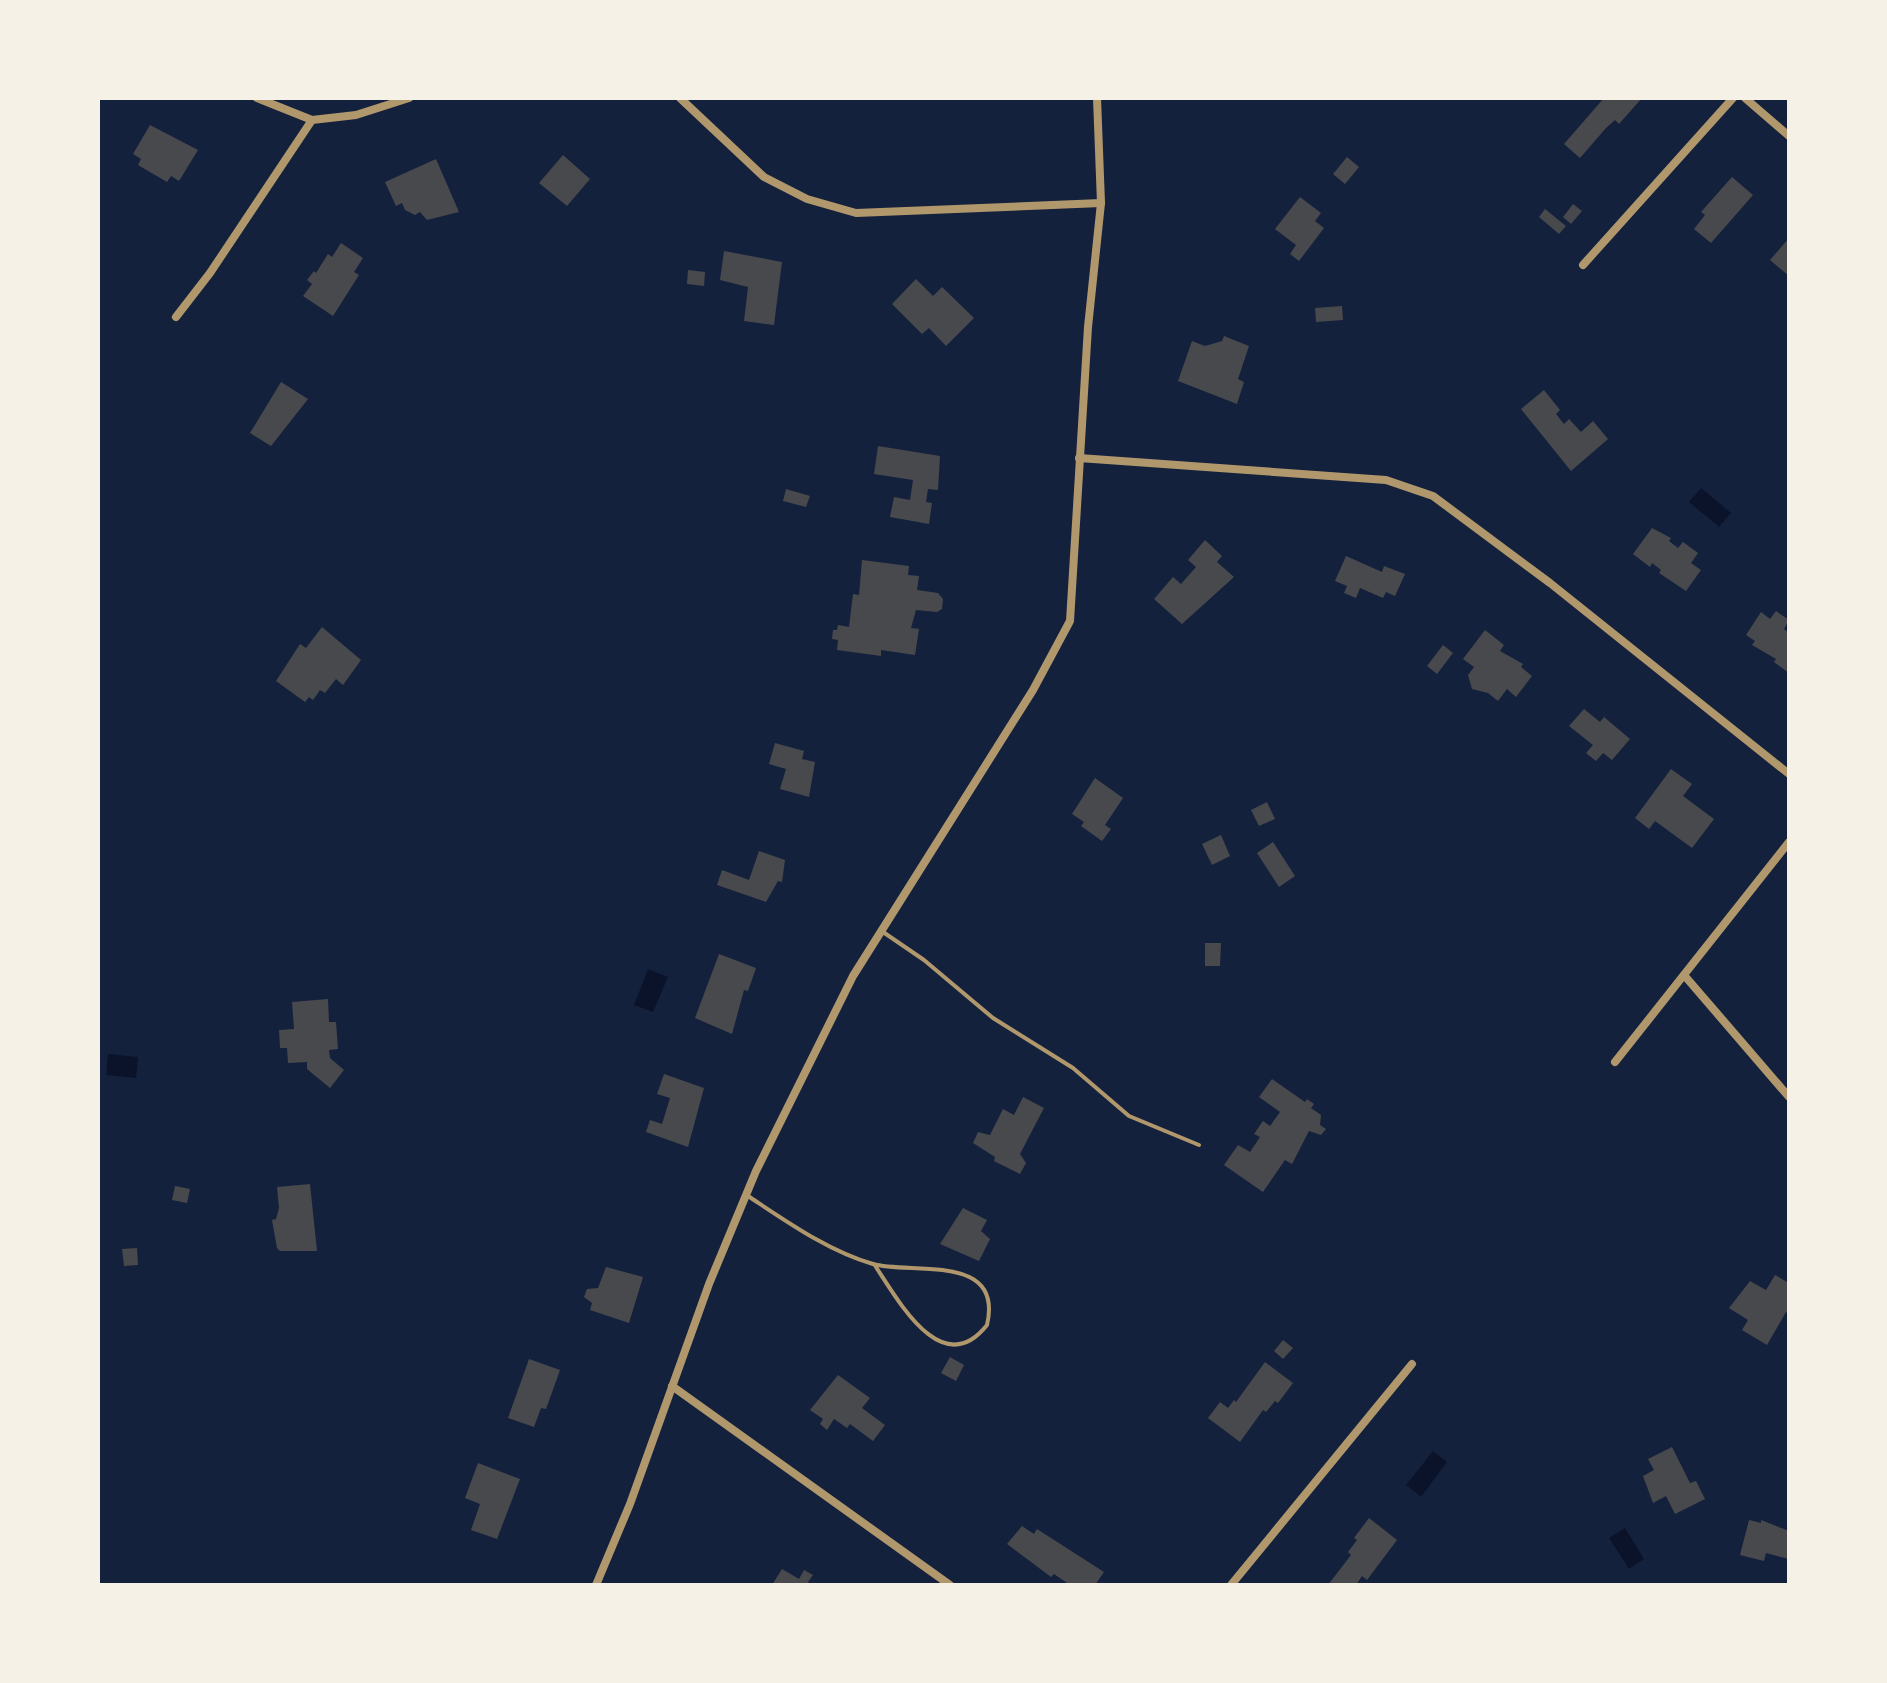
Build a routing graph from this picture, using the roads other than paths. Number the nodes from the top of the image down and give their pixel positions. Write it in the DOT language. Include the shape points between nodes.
graph roads {
  1 [pos="257,98"];
  2 [pos="409,98"];
  3 [pos="680,98"];
  4 [pos="1097,98"];
  5 [pos="1733,98"];
  6 [pos="1745,98"];
  7 [pos="312,120"];
  8 [pos="1789,136"];
  9 [pos="1101,203"];
  10 [pos="1583,265"];
  11 [pos="176,317"];
  12 [pos="1079,458"];
  13 [pos="1789,774"];
  14 [pos="1789,842"];
  15 [pos="881,931"];
  16 [pos="1684,975"];
  17 [pos="1615,1062"];
  18 [pos="1789,1097"];
  19 [pos="1199,1145"];
  20 [pos="746,1195"];
  21 [pos="874,1264"];
  22 [pos="1412,1364"];
  23 [pos="672,1386"];
  24 [pos="596,1585"];
  25 [pos="950,1585"];
  26 [pos="1231,1585"];
  1 -- 7 [label="street"];
  2 -- 7 [label="street" via="356,115"];
  3 -- 9 [label="street" via="764,177 807,199 856,213"];
  4 -- 9 [label="street"];
  5 -- 10 [label="street"];
  6 -- 8 [label="street"];
  7 -- 11 [label="street"];
  9 -- 12 [label="street"];
  12 -- 13 [label="street" via="1386,480 1433,496"];
  12 -- 15 [label="street" via="1070,621 1033,690"];
  14 -- 16 [label="street"];
  15 -- 19 [label="lane" via="993,1018 1073,1068 1129,1116"];
  15 -- 20 [label="street" via="853,976"];
  16 -- 17 [label="street"];
  16 -- 18 [label="street"];
  20 -- 21 [label="lane" via="796,1227"];
  20 -- 23 [label="street"];
  21 -- 21 [label="lane" via="958,1272 983,1288 989,1299 987,1325 967,1345 937,1341 900,1303"];
  22 -- 26 [label="street"];
  23 -- 24 [label="street"];
  23 -- 25 [label="street"];
}
